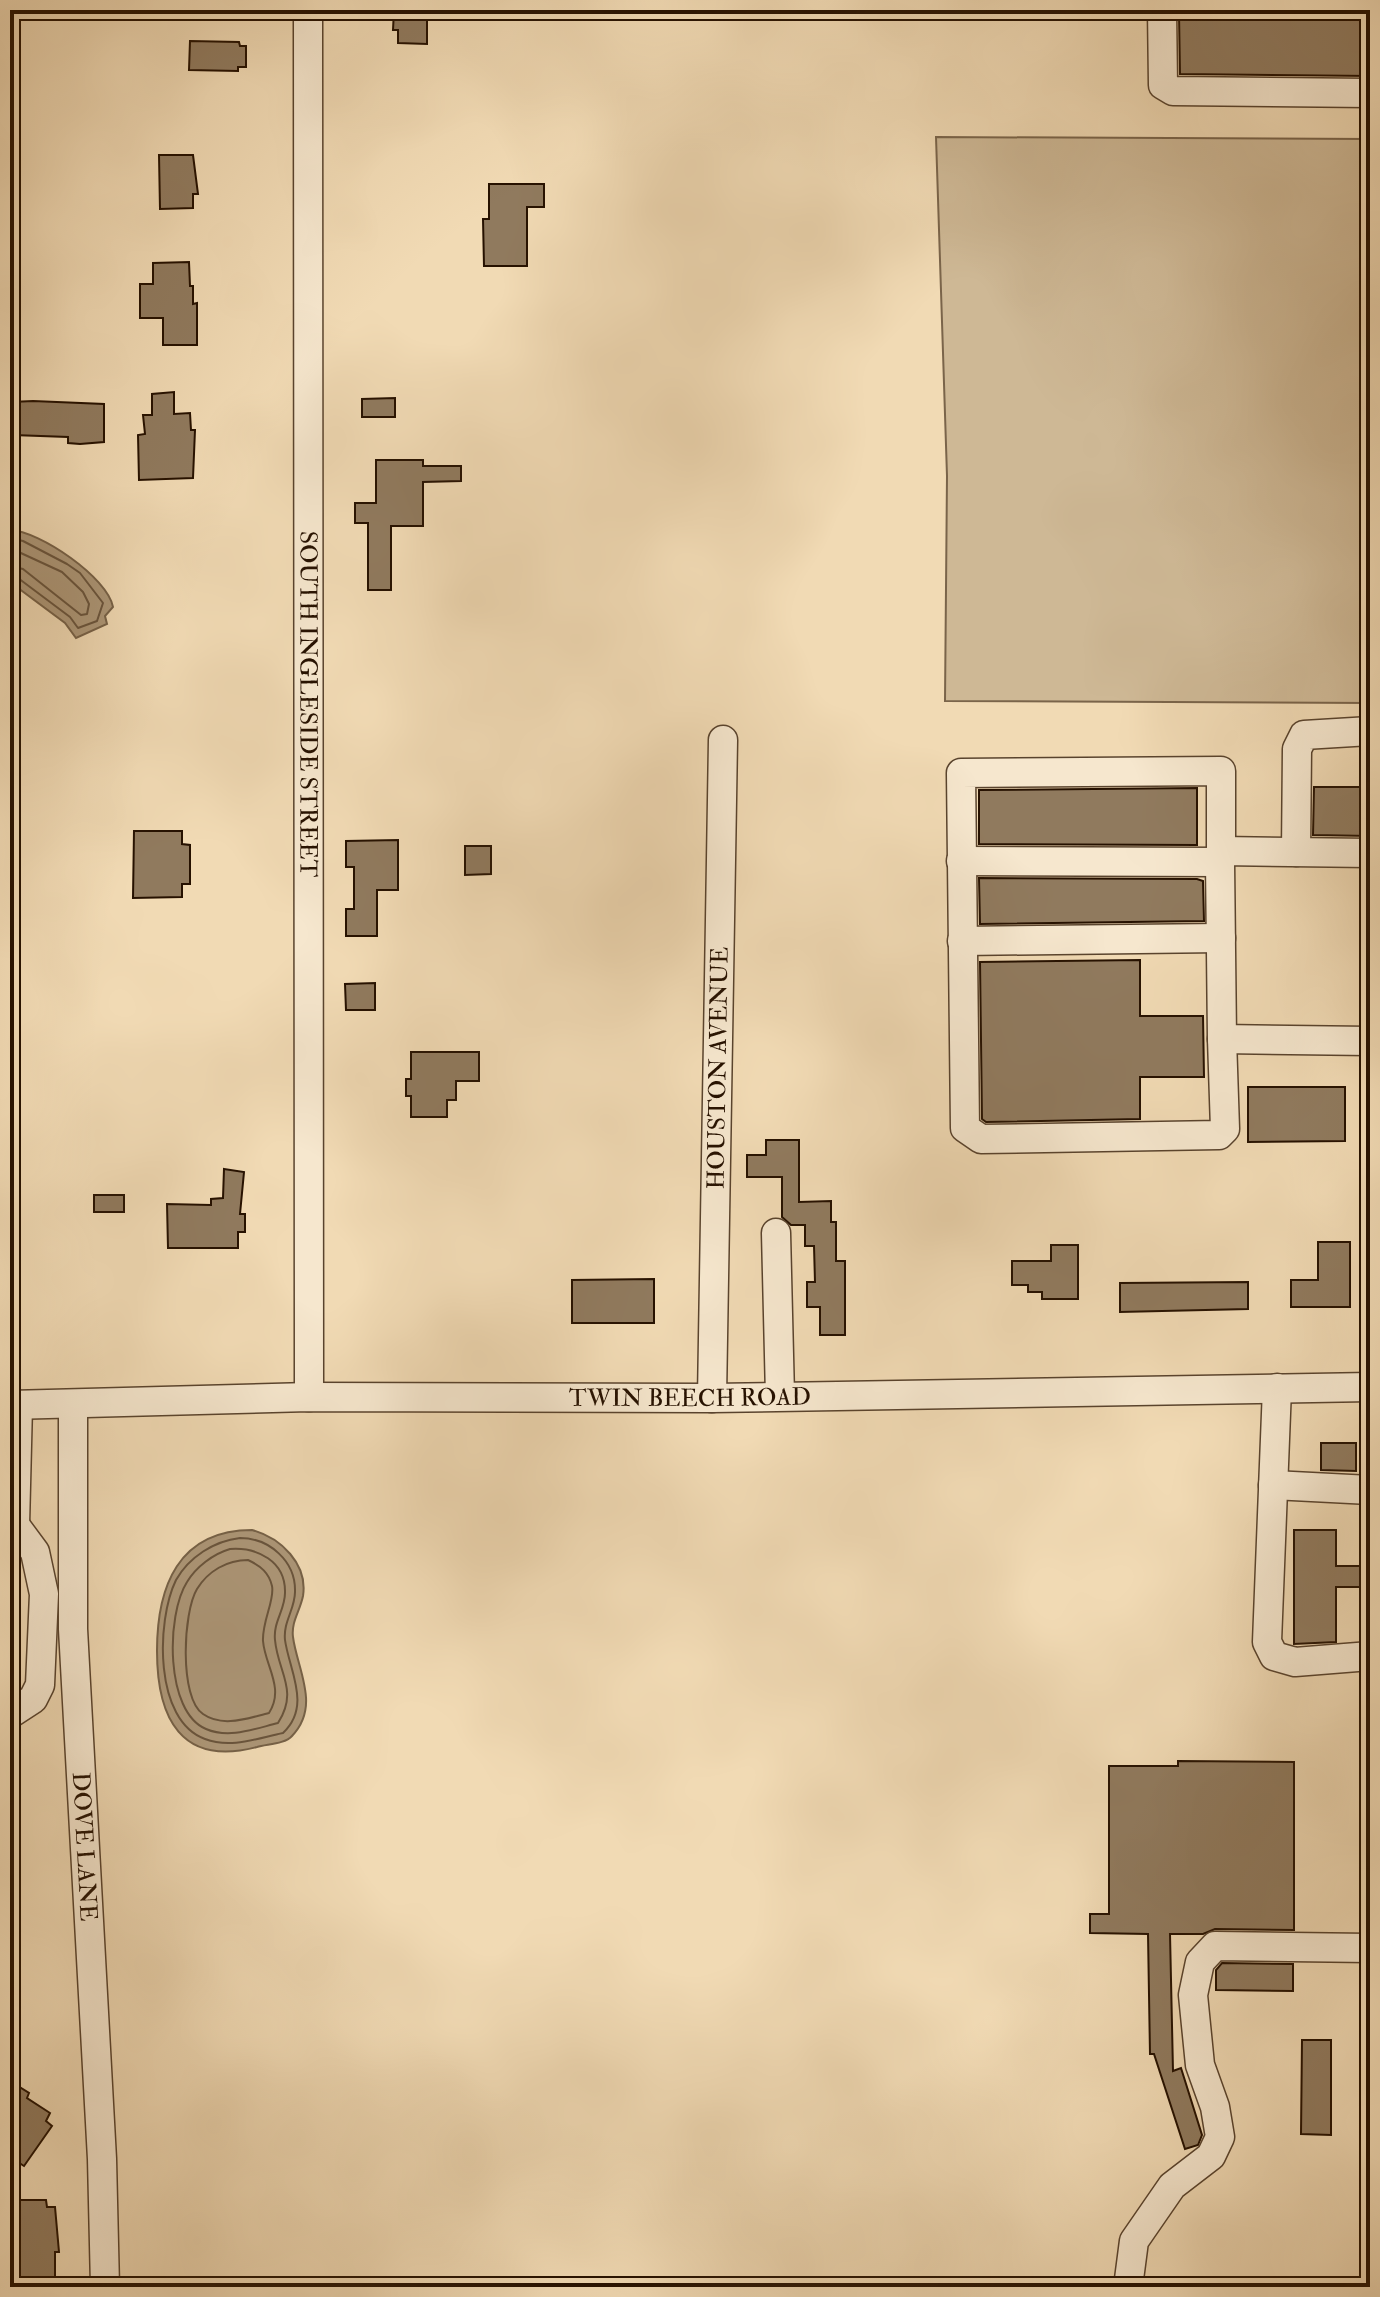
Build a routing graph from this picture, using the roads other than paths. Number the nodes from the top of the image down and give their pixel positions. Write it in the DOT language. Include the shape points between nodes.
graph roads {
  1 [pos="308,10"];
  2 [pos="1162,10"];
  3 [pos="1370,93"];
  4 [pos="1370,731"];
  5 [pos="723,740"];
  6 [pos="1296,852"];
  7 [pos="1370,853"];
  8 [pos="1220,856"];
  9 [pos="961,861"];
  10 [pos="1221,938"];
  11 [pos="962,941"];
  12 [pos="1222,1039"];
  13 [pos="1370,1041"];
  14 [pos="776,1233"];
  15 [pos="1370,1387"];
  16 [pos="1277,1388"];
  17 [pos="780,1396"];
  18 [pos="309,1397"];
  19 [pos="712,1398"];
  20 [pos="14,1405"];
  21 [pos="73,1405"];
  22 [pos="1273,1485"];
  23 [pos="1370,1490"];
  24 [pos="13,1530"];
  25 [pos="1370,1656"];
  26 [pos="14,1705"];
  27 [pos="1370,1948"];
  28 [pos="105,2287"];
  29 [pos="1128,2287"];
  1 -- 18 [label="street, SOUTH INGLESIDE STREET"];
  2 -- 3 [label="street" via="1163,85 1173,91"];
  4 -- 6 [label="street" via="1304,735 1297,749"];
  5 -- 19 [label="street, HOUSTON AVENUE"];
  6 -- 7 [label="street"];
  6 -- 8 [label="street"];
  8 -- 9 [label="street"];
  8 -- 9 [label="street" via="1221,771 961,773"];
  8 -- 10 [label="street"];
  9 -- 11 [label="street"];
  10 -- 11 [label="street"];
  10 -- 12 [label="street"];
  11 -- 12 [label="street" via="965,1128 981,1139 1219,1135 1225,1129"];
  12 -- 13 [label="street"];
  14 -- 17 [label="street"];
  15 -- 16 [label="street, TWIN BEECH ROAD"];
  16 -- 17 [label="street, TWIN BEECH ROAD"];
  16 -- 22 [label="street"];
  17 -- 19 [label="street, TWIN BEECH ROAD"];
  18 -- 19 [label="street, TWIN BEECH ROAD"];
  18 -- 21 [label="street, TWIN BEECH ROAD"];
  20 -- 21 [label="street, TWIN BEECH ROAD"];
  20 -- 24 [label="street"];
  21 -- 28 [label="street, DOVE LANE" via="73,1629"];
  22 -- 23 [label="street"];
  22 -- 25 [label="street" via="1267,1642 1274,1656 1295,1662"];
  24 -- 26 [label="street" via="35,1552 44,1594 40,1685 33,1699"];
  27 -- 29 [label="street" via="1215,1946 1200,1962 1193,1995 1200,2065 1220,2137 1211,2156 1172,2186 1134,2241"];
}
